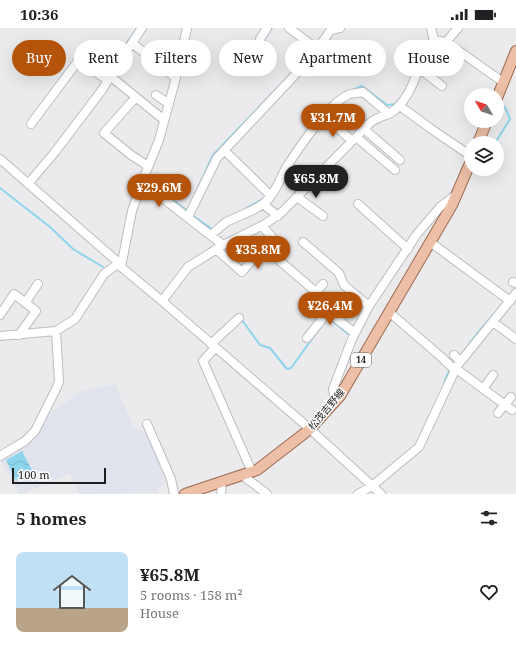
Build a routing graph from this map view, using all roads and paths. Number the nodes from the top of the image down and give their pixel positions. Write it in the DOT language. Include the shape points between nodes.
graph roads {
  1 [pos="142,28"];
  2 [pos="267,28"];
  3 [pos="289,28"];
  4 [pos="340,28"];
  5 [pos="431,28"];
  6 [pos="458,28"];
  7 [pos="186,29"];
  8 [pos="260,39"];
  9 [pos="305,40"];
  10 [pos="324,40"];
  11 [pos="434,40"];
  12 [pos="448,40"];
  13 [pos="133,42"];
  14 [pos="133,44"];
  15 [pos="516,51"];
  16 [pos="464,55"];
  17 [pos="294,76"];
  18 [pos="416,76"];
  19 [pos="429,76"];
  20 [pos="109,78"];
  21 [pos="176,78"];
  22 [pos="503,82"];
  23 [pos="442,86"];
  24 [pos="501,88"];
  25 [pos="156,94"];
  26 [pos="136,97"];
  27 [pos="169,104"];
  28 [pos="400,106"];
  29 [pos="340,107"];
  30 [pos="389,114"];
  31 [pos="164,120"];
  32 [pos="329,120"];
  33 [pos="31,124"];
  34 [pos="365,128"];
  35 [pos="354,139"];
  36 [pos="224,150"];
  37 [pos="464,151"];
  38 [pos="0,159"];
  39 [pos="148,166"];
  40 [pos="465,176"];
  41 [pos="142,182"];
  42 [pos="28,184"];
  43 [pos="457,195"];
  44 [pos="271,196"];
  45 [pos="297,197"];
  46 [pos="263,204"];
  47 [pos="358,204"];
  48 [pos="278,216"];
  49 [pos="323,216"];
  50 [pos="188,217"];
  51 [pos="262,226"];
  52 [pos="211,236"];
  53 [pos="303,242"];
  54 [pos="430,242"];
  55 [pos="219,247"];
  56 [pos="408,249"];
  57 [pos="274,256"];
  58 [pos="120,265"];
  59 [pos="38,284"];
  60 [pos="323,284"];
  61 [pos="316,292"];
  62 [pos="516,293"];
  63 [pos="506,298"];
  64 [pos="162,301"];
  65 [pos="25,302"];
  66 [pos="369,306"];
  67 [pos="328,312"];
  68 [pos="389,312"];
  69 [pos="0,315"];
  70 [pos="239,318"];
  71 [pos="493,322"];
  72 [pos="56,331"];
  73 [pos="355,333"];
  74 [pos="19,334"];
  75 [pos="0,336"];
  76 [pos="307,338"];
  77 [pos="516,339"];
  78 [pos="213,346"];
  79 [pos="453,368"];
  80 [pos="493,375"];
  81 [pos="483,388"];
  82 [pos="511,397"];
  83 [pos="335,401"];
  84 [pos="508,408"];
  85 [pos="498,413"];
  86 [pos="147,424"];
  87 [pos="310,429"];
  88 [pos="0,456"];
  89 [pos="252,472"];
  90 [pos="242,475"];
  91 [pos="222,482"];
  92 [pos="372,486"];
  93 [pos="174,494"];
  94 [pos="185,494"];
  95 [pos="221,494"];
  96 [pos="267,494"];
  97 [pos="358,494"];
  98 [pos="381,494"];
  1 -- 13 [label="street"];
  2 -- 8 [label="street"];
  3 -- 9 [label="street"];
  4 -- 10 [label="street" via="331,30"];
  5 -- 11 [label="street"];
  6 -- 12 [label="street"];
  7 -- 21 [label="street"];
  14 -- 21 [label="street"];
  15 -- 22 [label="main road"];
  16 -- 22 [label="street"];
  17 -- 36 [label="street"];
  18 -- 28 [label="street" via="407,97"];
  19 -- 23 [label="street"];
  20 -- 26 [label="street"];
  20 -- 33 [label="street" via="78,61"];
  20 -- 42 [label="street" via="88,109"];
  21 -- 27 [label="street"];
  22 -- 24 [label="main road"];
  25 -- 27 [label="street"];
  26 -- 31 [label="street"];
  26 -- 39 [label="street" via="104,133"];
  27 -- 31 [label="street"];
  28 -- 30 [label="street"];
  28 -- 37 [label="street"];
  29 -- 34 [label="street"];
  30 -- 34 [label="street" via="374,119"];
  30 -- 44 [label="street" via="363,92 349,94 333,106 308,137"];
  31 -- 39 [label="street"];
  32 -- 35 [label="street"];
  34 -- 35 [label="street"];
  34 -- 35 [label="street" via="399,162"];
  35 -- 45 [label="street"];
  36 -- 44 [label="street"];
  36 -- 50 [label="street" via="217,158"];
  38 -- 42 [label="street"];
  39 -- 41 [label="street"];
  40 -- 43 [label="main road, 松茂吉野線 / 14"];
  41 -- 50 [label="street"];
  41 -- 58 [label="street" via="132,211"];
  42 -- 58 [label="street"];
  43 -- 54 [label="main road, 松茂吉野線 / 14"];
  43 -- 56 [label="street" via="441,206"];
  44 -- 46 [label="street"];
  45 -- 48 [label="street"];
  45 -- 49 [label="street"];
  46 -- 48 [label="street"];
  46 -- 52 [label="street" via="226,222"];
  47 -- 56 [label="street"];
  48 -- 51 [label="street"];
  50 -- 52 [label="street"];
  51 -- 55 [label="street"];
  51 -- 55 [label="street" via="272,237 242,272"];
  52 -- 55 [label="street"];
  53 -- 66 [label="street" via="339,273 344,285"];
  54 -- 63 [label="street"];
  54 -- 68 [label="main road, 松茂吉野線 / 14"];
  55 -- 64 [label="street" via="188,267"];
  56 -- 66 [label="street"];
  57 -- 61 [label="street"];
  58 -- 64 [label="street"];
  58 -- 72 [label="street" via="104,274 75,319"];
  59 -- 65 [label="street"];
  60 -- 61 [label="street"];
  61 -- 67 [label="street" via="308,302 320,313"];
  62 -- 63 [label="street"];
  63 -- 71 [label="street"];
  64 -- 78 [label="street"];
  65 -- 69 [label="street" via="14,294"];
  65 -- 74 [label="street" via="36,311"];
  66 -- 73 [label="street"];
  67 -- 73 [label="street"];
  67 -- 76 [label="street"];
  68 -- 79 [label="street"];
  68 -- 83 [label="main road, 松茂吉野線 / 14"];
  70 -- 78 [label="street"];
  71 -- 77 [label="street"];
  71 -- 79 [label="street" via="457,358"];
  72 -- 74 [label="street"];
  72 -- 88 [label="street" via="57,388 35,431 25,441"];
  73 -- 83 [label="street" via="333,389"];
  74 -- 75 [label="street"];
  78 -- 87 [label="street"];
  78 -- 89 [label="street" via="203,361"];
  79 -- 81 [label="street"];
  79 -- 92 [label="street" via="419,447"];
  80 -- 81 [label="street"];
  81 -- 84 [label="street"];
  82 -- 84 [label="street"];
  83 -- 87 [label="main road, 松茂吉野線 / 14"];
  84 -- 85 [label="street"];
  86 -- 93 [label="street" via="171,479"];
  87 -- 89 [label="main road, 松茂吉野線 / 14"];
  87 -- 92 [label="street"];
  89 -- 90 [label="main road, 松茂吉野線 / 14"];
  90 -- 91 [label="main road, 松茂吉野線 / 14"];
  90 -- 96 [label="street"];
  91 -- 94 [label="main road, 松茂吉野線 / 14"];
  91 -- 95 [label="street"];
  92 -- 97 [label="street"];
  92 -- 98 [label="street"];
}
